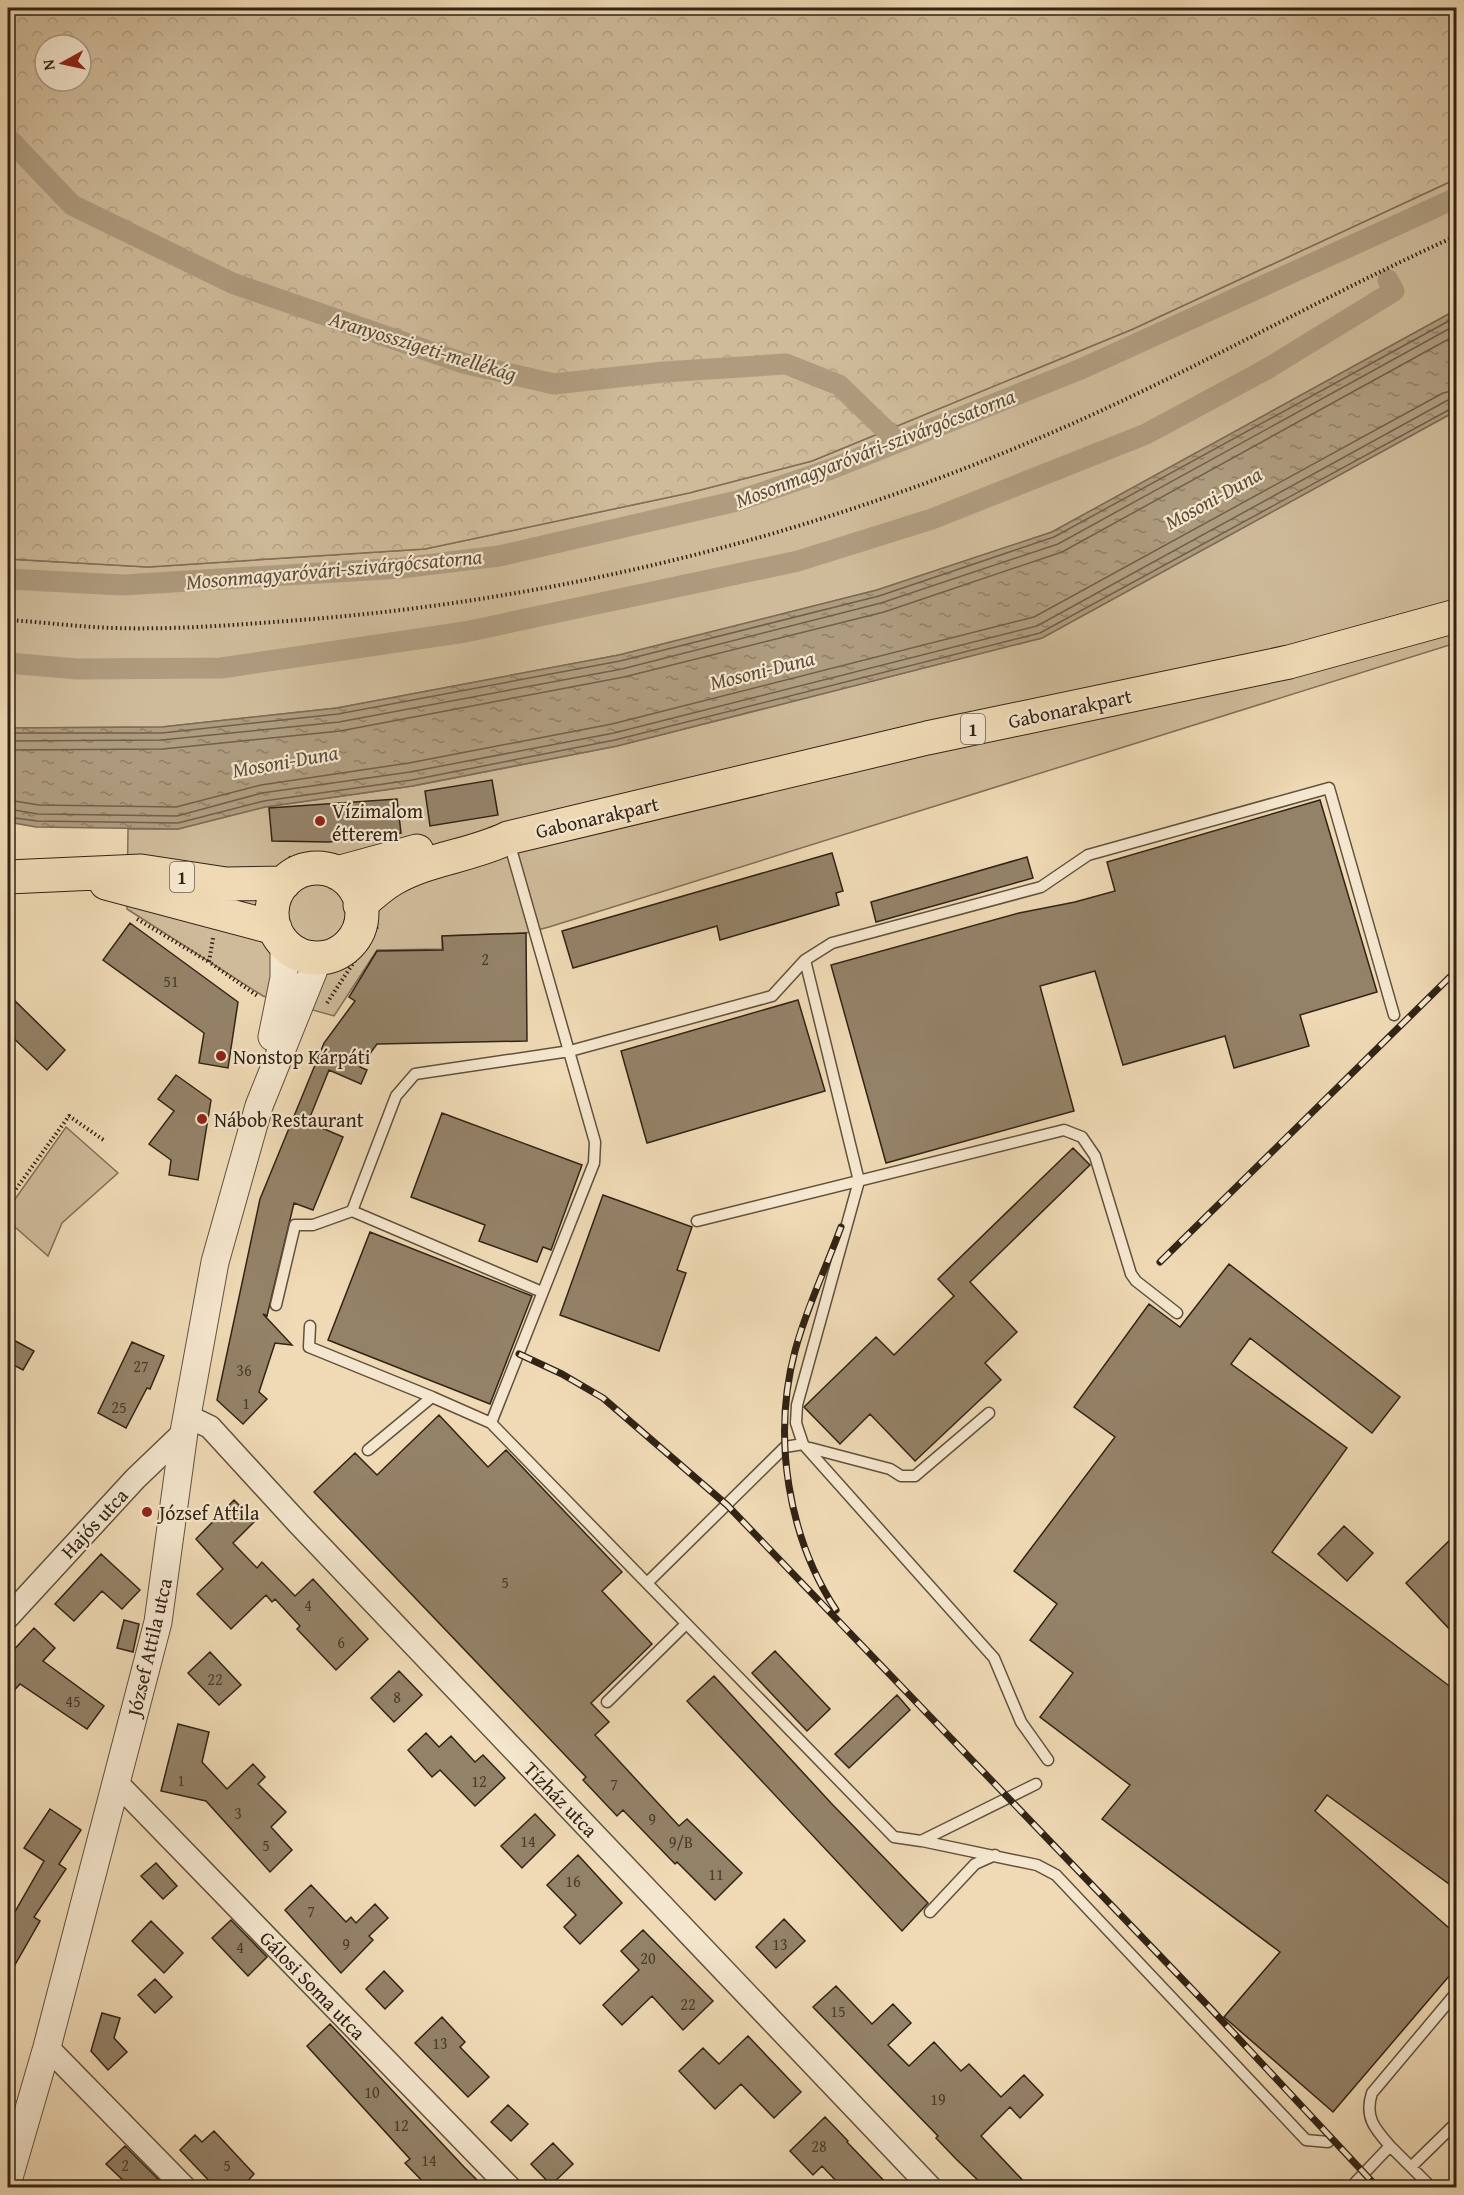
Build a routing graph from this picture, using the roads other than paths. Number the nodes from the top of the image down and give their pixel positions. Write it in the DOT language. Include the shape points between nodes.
graph roads {
  1 [pos="1456,616"];
  2 [pos="508,838"];
  3 [pos="333,863"];
  4 [pos="283,871"];
  5 [pos="81,875"];
  6 [pos="8,877"];
  7 [pos="360,905"];
  8 [pos="280,936"];
  9 [pos="319,957"];
  10 [pos="805,960"];
  11 [pos="1394,1015"];
  12 [pos="570,1051"];
  13 [pos="259,1106"];
  14 [pos="859,1181"];
  15 [pos="352,1211"];
  16 [pos="697,1221"];
  17 [pos="542,1292"];
  18 [pos="276,1305"];
  19 [pos="1177,1313"];
  20 [pos="310,1326"];
  21 [pos="432,1398"];
  22 [pos="989,1413"];
  23 [pos="491,1423"];
  24 [pos="185,1424"];
  25 [pos="806,1446"];
  26 [pos="368,1450"];
  27 [pos="646,1583"];
  28 [pos="8,1617"];
  29 [pos="687,1624"];
  30 [pos="608,1702"];
  31 [pos="1048,1760"];
  32 [pos="116,1782"];
  33 [pos="1036,1784"];
  34 [pos="921,1841"];
  35 [pos="995,1855"];
  36 [pos="930,1912"];
  37 [pos="1456,1993"];
  38 [pos="47,2047"];
  39 [pos="1456,2123"];
  40 [pos="1328,2142"];
  41 [pos="1390,2146"];
  42 [pos="1411,2167"];
  43 [pos="8,2181"];
  44 [pos="185,2187"];
  45 [pos="510,2187"];
  46 [pos="931,2187"];
  47 [pos="1350,2187"];
  48 [pos="1432,2187"];
  1 -- 2 [label="main road, Gabonarakpart / 1" via="1289,662 927,738"];
  2 -- 3 [label="main road, 1" via="484,838"];
  2 -- 7 [label="main road, 1" via="395,877"];
  2 -- 12 [label="lane"];
  3 -- 4 [label="main road, 1" via="295,874"];
  3 -- 7 [label="main road" via="350,883"];
  4 -- 5 [label="main road, 1" via="226,884 141,871"];
  4 -- 8 [label="main road" via="272,909"];
  5 -- 6 [label="main road, 1"];
  5 -- 8 [label="main road, 1" via="218,911"];
  7 -- 9 [label="main road" via="354,938 338,952"];
  8 -- 9 [label="main road, 1" via="300,954"];
  8 -- 13 [label="street, József Attila utca" via="284,978"];
  9 -- 13 [label="street, József Attila utca"];
  10 -- 11 [label="lane" via="832,943 1041,887 1088,855 1329,788"];
  10 -- 12 [label="lane" via="772,996"];
  10 -- 14 [label="lane"];
  12 -- 15 [label="lane" via="414,1074 396,1096"];
  12 -- 17 [label="lane" via="595,1142 594,1163"];
  13 -- 24 [label="street, József Attila utca" via="215,1262"];
  14 -- 16 [label="lane"];
  14 -- 19 [label="lane" via="1064,1130 1082,1137 1095,1156 1131,1274"];
  14 -- 25 [label="lane" via="797,1405 796,1424"];
  15 -- 17 [label="lane"];
  15 -- 18 [label="lane" via="313,1226 295,1226"];
  17 -- 23 [label="lane"];
  20 -- 21 [label="lane" via="309,1347"];
  21 -- 23 [label="lane"];
  21 -- 26 [label="lane"];
  22 -- 25 [label="lane" via="915,1476 901,1476 890,1469"];
  23 -- 27 [label="lane"];
  24 -- 28 [label="street, Hajós utca"];
  24 -- 32 [label="street, József Attila utca" via="158,1622"];
  24 -- 46 [label="street, Tízház utca" via="210,1427"];
  25 -- 27 [label="lane" via="786,1447"];
  25 -- 31 [label="lane" via="994,1658 1021,1722"];
  27 -- 29 [label="lane"];
  29 -- 30 [label="lane"];
  29 -- 34 [label="lane" via="890,1834"];
  32 -- 38 [label="street, József Attila utca"];
  32 -- 45 [label="street, Gálosi Soma utca"];
  33 -- 34 [label="lane"];
  34 -- 35 [label="lane"];
  35 -- 36 [label="lane" via="975,1864"];
  35 -- 40 [label="lane" via="1037,1865 1065,1881 1306,2140"];
  37 -- 41 [label="lane" via="1372,2093 1368,2113 1375,2129"];
  38 -- 43 [label="street, József Attila utca"];
  38 -- 44 [label="street"];
  39 -- 42 [label="lane"];
  41 -- 42 [label="lane"];
  41 -- 47 [label="lane"];
  42 -- 48 [label="lane"];
}
